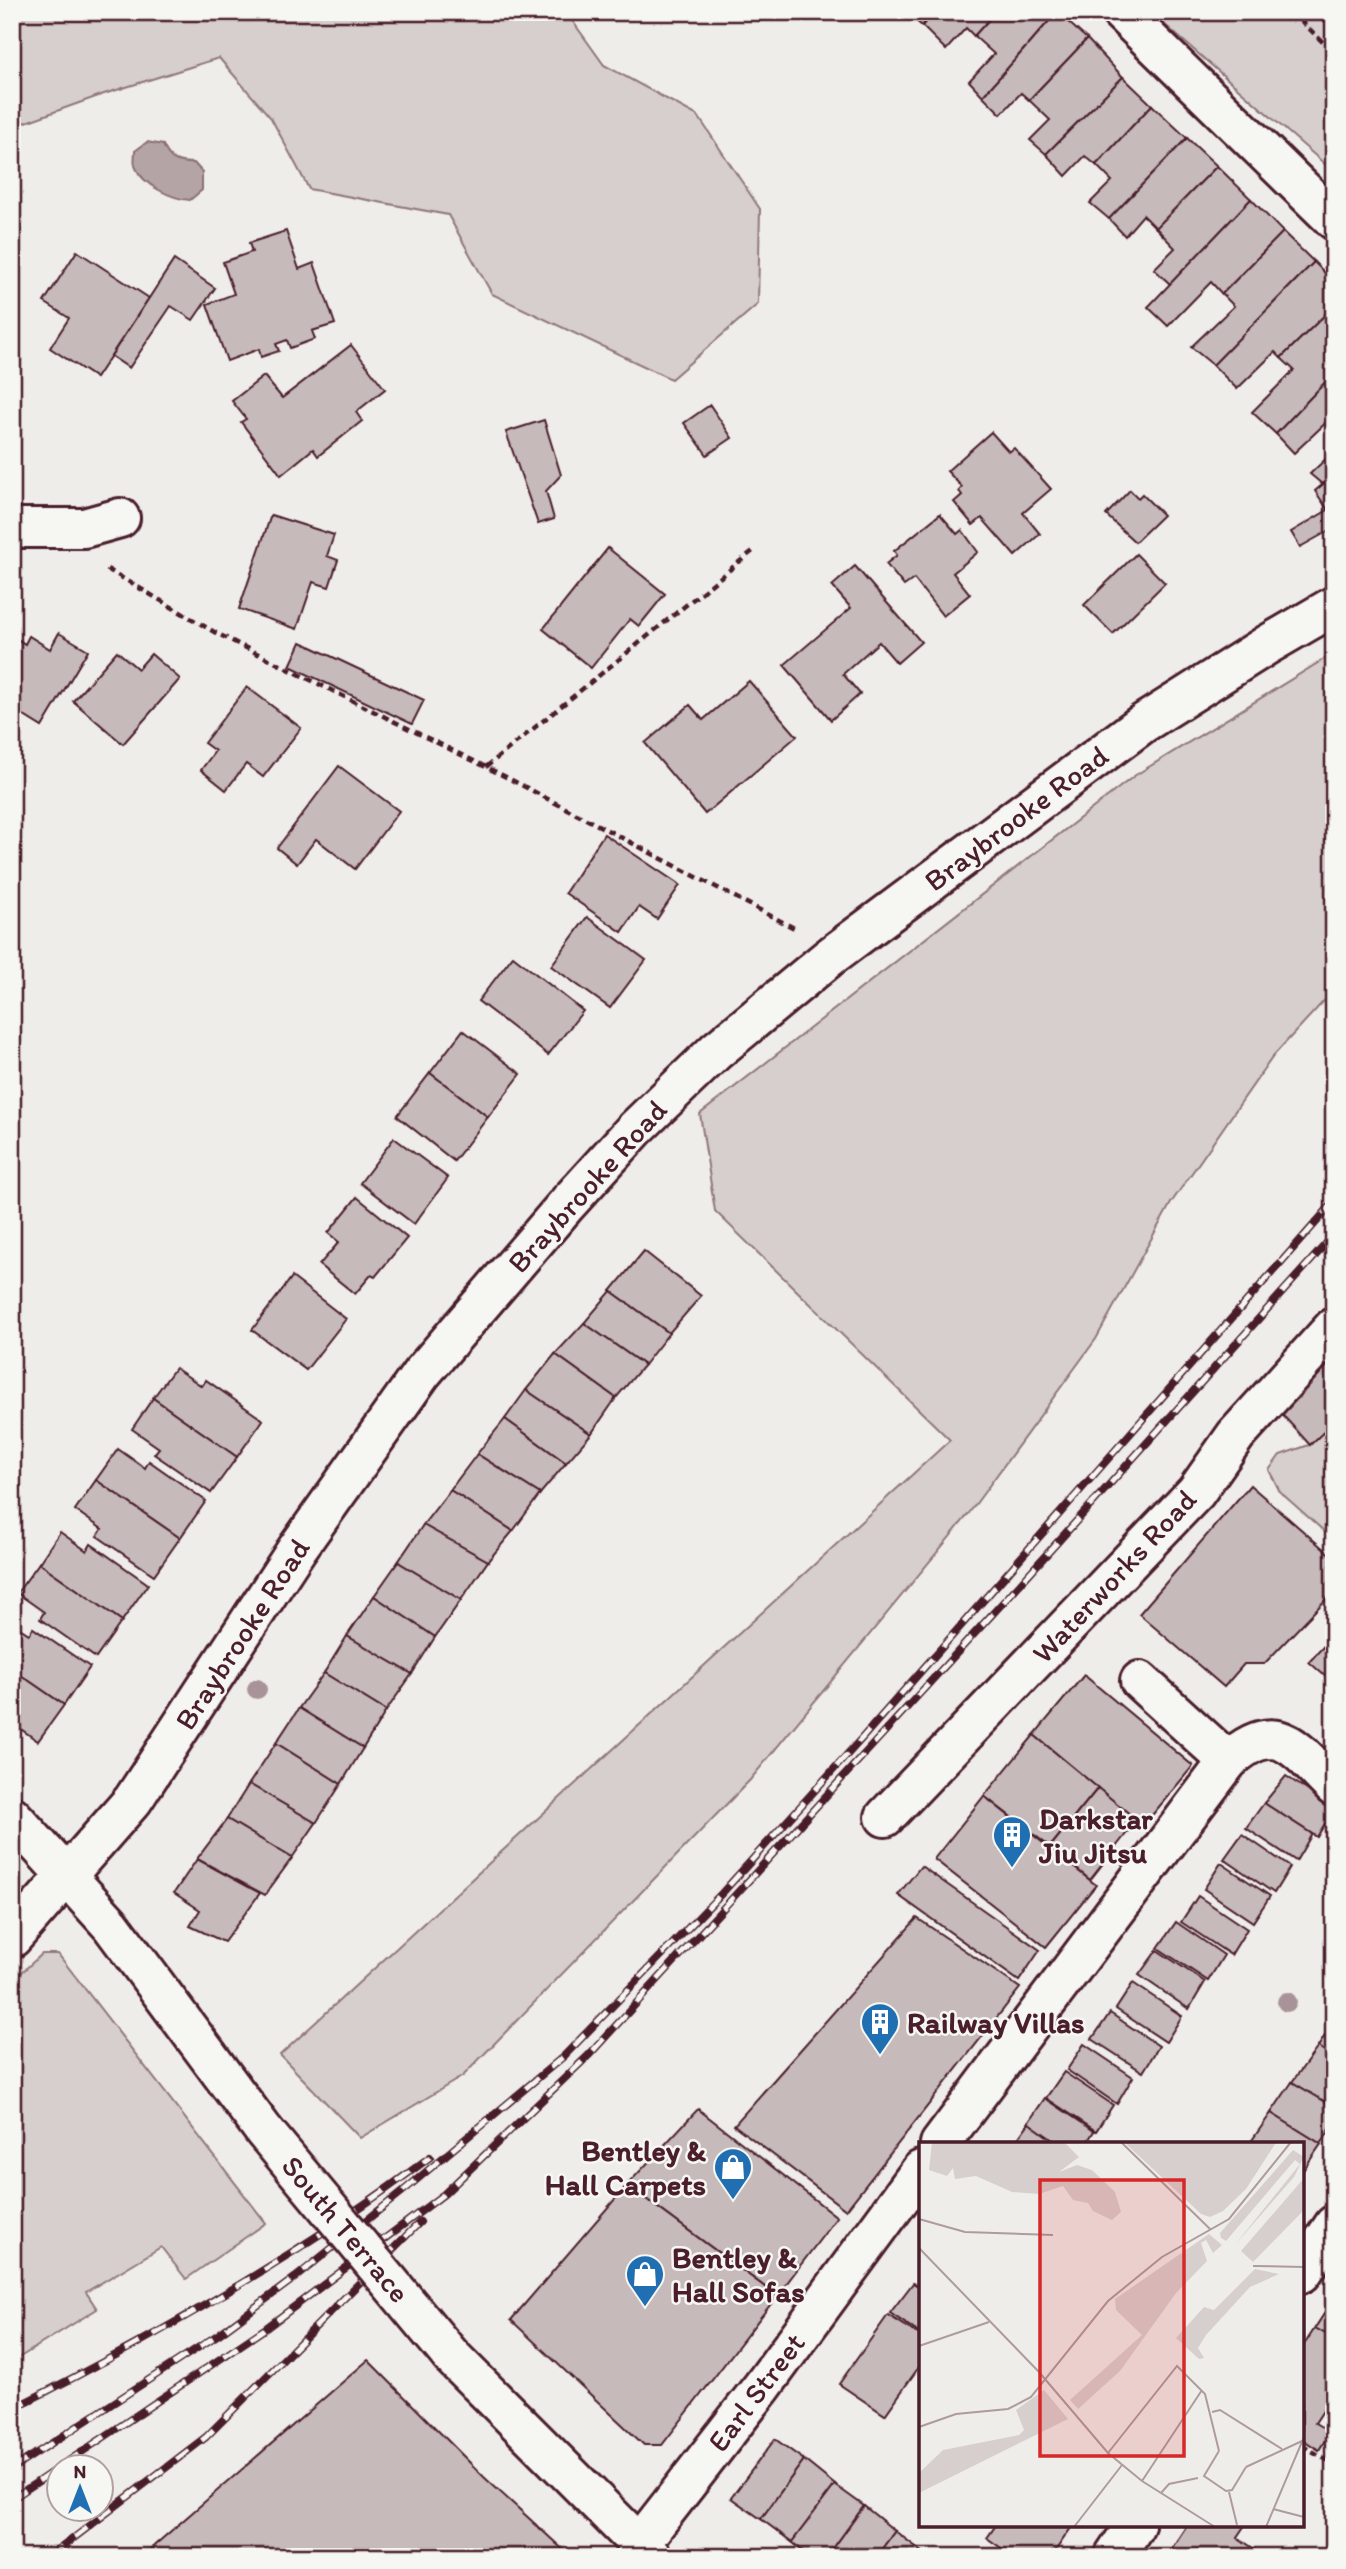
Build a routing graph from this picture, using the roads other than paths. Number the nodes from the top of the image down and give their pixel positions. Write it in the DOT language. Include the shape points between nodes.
graph roads {
  1 [pos="1121,12"];
  2 [pos="1334,220"];
  3 [pos="120,518"];
  4 [pos="12,528"];
  5 [pos="1334,606"];
  6 [pos="1334,1327"];
  7 [pos="1140,1681"];
  8 [pos="1228,1760"];
  9 [pos="1334,1787"];
  10 [pos="12,1816"];
  11 [pos="885,1817"];
  12 [pos="67,1877"];
  13 [pos="12,1938"];
  14 [pos="942,2142"];
  15 [pos="919,2173"];
  16 [pos="1334,2225"];
  17 [pos="1304,2270"];
  18 [pos="1134,2527"];
  19 [pos="645,2551"];
  20 [pos="1114,2557"];
  1 -- 2 [label="street"];
  3 -- 4 [label="street" via="84,528"];
  5 -- 12 [label="street, Braybrooke Road" via="1142,723 831,956 716,1051 635,1129 421,1374 297,1549 133,1800"];
  6 -- 11 [label="street, Waterworks Road" via="1236,1435 1196,1492"];
  7 -- 8 [label="street"];
  8 -- 9 [label="street" via="1245,1745 1274,1738 1292,1747"];
  8 -- 14 [label="street"];
  10 -- 12 [label="street, South Terrace"];
  12 -- 13 [label="street, Braybrooke Road"];
  12 -- 19 [label="street, South Terrace, bridge" via="138,1958 264,2132 451,2356"];
  15 -- 19 [label="street, Earl Street"];
  16 -- 17 [label="street"];
  18 -- 20 [label="street"];
}
